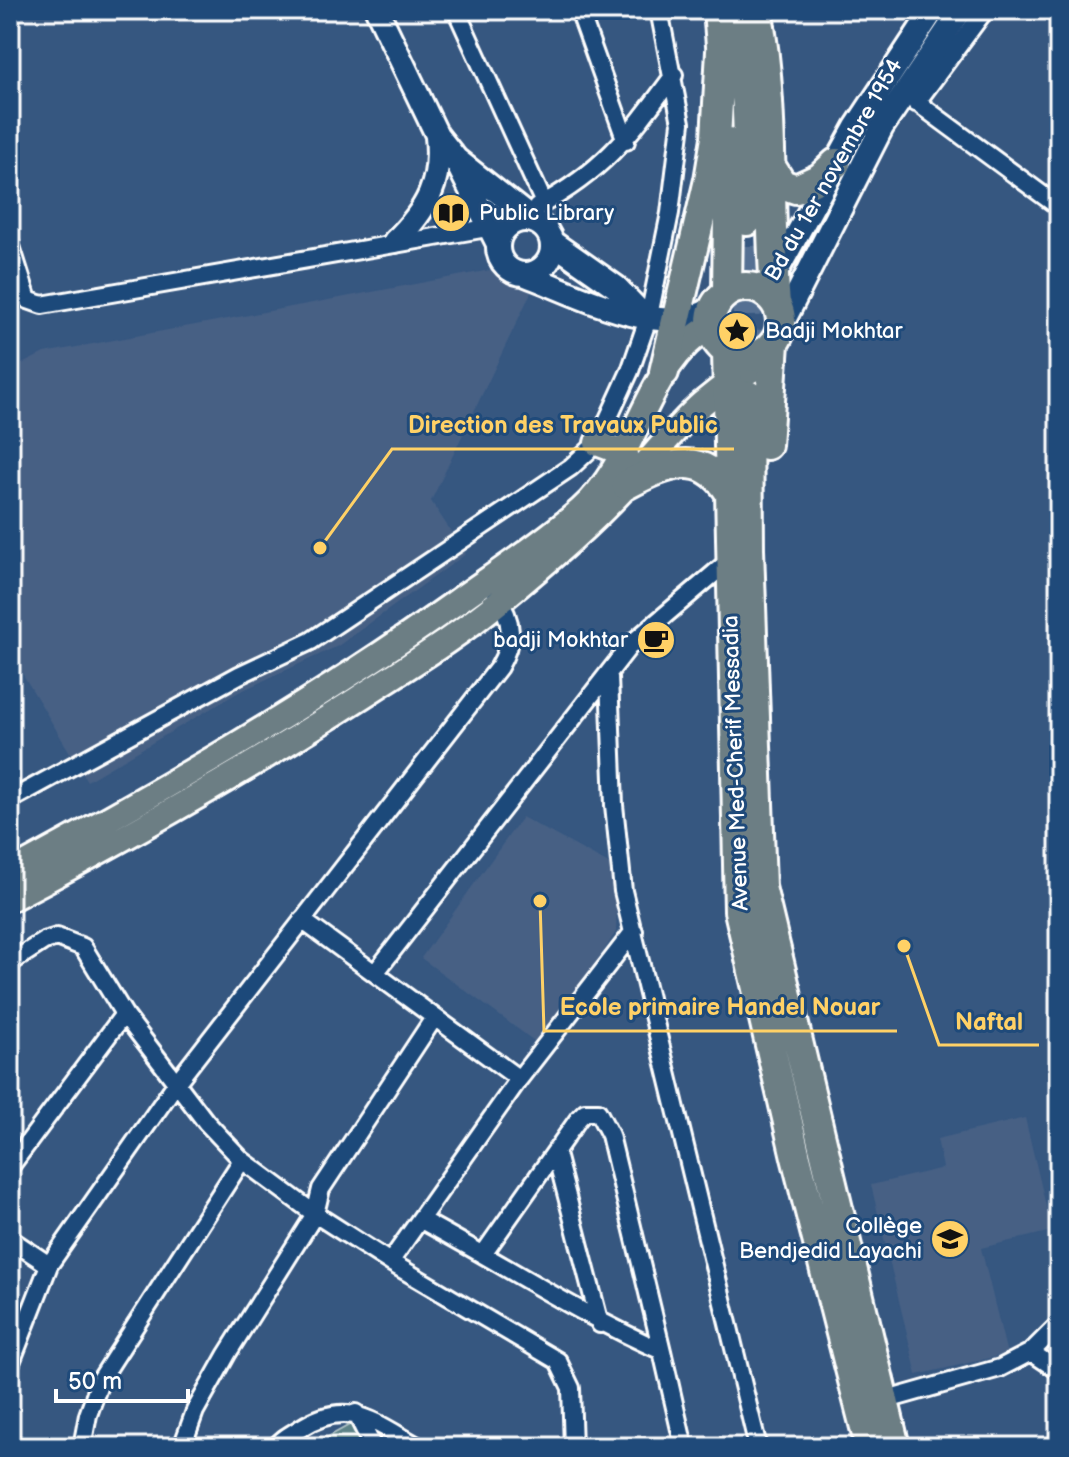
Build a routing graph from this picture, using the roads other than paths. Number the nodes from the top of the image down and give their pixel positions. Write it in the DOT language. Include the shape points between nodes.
graph roads {
  1 [pos="377,10"];
  2 [pos="456,10"];
  3 [pos="579,10"];
  4 [pos="659,10"];
  5 [pos="718,10"];
  6 [pos="737,10"];
  7 [pos="757,10"];
  8 [pos="933,10"];
  9 [pos="961,10"];
  10 [pos="985,10"];
  11 [pos="721,51"];
  12 [pos="674,75"];
  13 [pos="910,98"];
  14 [pos="437,135"];
  15 [pos="626,141"];
  16 [pos="456,159"];
  17 [pos="836,163"];
  18 [pos="770,165"];
  19 [pos="1059,207"];
  20 [pos="534,213"];
  21 [pos="493,236"];
  22 [pos="395,241"];
  23 [pos="552,242"];
  24 [pos="10,243"];
  25 [pos="746,246"];
  26 [pos="526,275"];
  27 [pos="717,308"];
  28 [pos="646,315"];
  29 [pos="773,317"];
  30 [pos="677,322"];
  31 [pos="727,351"];
  32 [pos="664,372"];
  33 [pos="737,388"];
  34 [pos="597,443"];
  35 [pos="626,454"];
  36 [pos="626,485"];
  37 [pos="730,493"];
  38 [pos="730,560"];
  39 [pos="493,591"];
  40 [pos="609,677"];
  41 [pos="757,730"];
  42 [pos="10,800"];
  43 [pos="10,873"];
  44 [pos="10,899"];
  45 [pos="302,920"];
  46 [pos="634,931"];
  47 [pos="10,963"];
  48 [pos="375,973"];
  49 [pos="124,1014"];
  50 [pos="434,1018"];
  51 [pos="519,1079"];
  52 [pos="177,1082"];
  53 [pos="556,1154"];
  54 [pos="242,1160"];
  55 [pos="10,1167"];
  56 [pos="315,1214"];
  57 [pos="421,1220"];
  58 [pos="10,1239"];
  59 [pos="484,1253"];
  60 [pos="390,1262"];
  61 [pos="49,1265"];
  62 [pos="600,1324"];
  63 [pos="1059,1324"];
  64 [pos="662,1351"];
  65 [pos="1031,1352"];
  66 [pos="10,1365"];
  67 [pos="1059,1371"];
  68 [pos="883,1401"];
  69 [pos="356,1413"];
  70 [pos="10,1444"];
  71 [pos="22,1447"];
  72 [pos="82,1447"];
  73 [pos="182,1447"];
  74 [pos="276,1447"];
  75 [pos="373,1447"];
  76 [pos="419,1447"];
  77 [pos="573,1447"];
  78 [pos="684,1447"];
  79 [pos="758,1447"];
  80 [pos="870,1447"];
  81 [pos="895,1447"];
  1 -- 14 [label="street"];
  2 -- 20 [label="street"];
  3 -- 15 [label="street"];
  4 -- 12 [label="street"];
  5 -- 11 [label="highway"];
  6 -- 25 [label="highway" via="749,158"];
  7 -- 18 [label="highway" via="767,80"];
  8 -- 17 [label="street, Bd du 1er novembre 1954"];
  9 -- 13 [label="street"];
  10 -- 13 [label="street"];
  11 -- 27 [label="highway" via="729,133"];
  11 -- 30 [label="highway" via="716,138"];
  12 -- 15 [label="street"];
  12 -- 28 [label="street" via="681,123 670,213"];
  13 -- 19 [label="street"];
  13 -- 29 [label="street" via="863,162"];
  14 -- 16 [label="street"];
  14 -- 22 [label="street" via="437,180 415,222"];
  15 -- 20 [label="street" via="585,180"];
  16 -- 20 [label="street"];
  16 -- 21 [label="street"];
  17 -- 18 [label="highway" via="796,189 782,184"];
  17 -- 29 [label="street, Bd du 1er novembre 1954"];
  18 -- 29 [label="highway"];
  20 -- 21 [label="street"];
  20 -- 23 [label="street"];
  21 -- 22 [label="street"];
  21 -- 26 [label="street" via="502,262"];
  22 -- 24 [label="street" via="42,305 28,300"];
  23 -- 26 [label="street" via="544,268"];
  23 -- 28 [label="street"];
  26 -- 28 [label="street"];
  27 -- 29 [label="highway" via="751,287"];
  27 -- 30 [label="street"];
  27 -- 31 [label="highway" via="719,345"];
  27 -- 32 [label="main road"];
  28 -- 30 [label="street"];
  28 -- 34 [label="street" via="614,413"];
  29 -- 31 [label="highway" via="752,356"];
  29 -- 33 [label="main road"];
  29 -- 41 [label="highway" via="766,651"];
  30 -- 32 [label="highway"];
  31 -- 33 [label="highway, Avenue Med-Cherif Messadia"];
  32 -- 35 [label="main road"];
  33 -- 36 [label="main road" via="667,435"];
  33 -- 37 [label="highway, Avenue Med-Cherif Messadia"];
  33 -- 41 [label="highway"];
  34 -- 35 [label="main road"];
  34 -- 42 [label="street" via="560,474 335,627"];
  35 -- 39 [label="main road" via="600,492"];
  36 -- 37 [label="highway" via="683,463 711,470"];
  36 -- 39 [label="main road"];
  37 -- 38 [label="highway, Avenue Med-Cherif Messadia"];
  38 -- 40 [label="street" via="631,644"];
  38 -- 80 [label="highway, Avenue Med-Cherif Messadia" via="739,911"];
  39 -- 43 [label="main road"];
  39 -- 44 [label="main road" via="441,645 297,738 156,822"];
  39 -- 45 [label="street" via="511,626 499,667"];
  40 -- 46 [label="street" via="614,805 623,891"];
  40 -- 48 [label="street"];
  41 -- 68 [label="highway, Avenue Med-Cherif Messadia" via="758,862 765,914"];
  45 -- 48 [label="street"];
  45 -- 52 [label="street"];
  46 -- 51 [label="street"];
  46 -- 79 [label="street"];
  47 -- 49 [label="street" via="44,941 70,939 88,953"];
  48 -- 50 [label="street"];
  49 -- 52 [label="street"];
  49 -- 55 [label="street"];
  50 -- 51 [label="street"];
  50 -- 56 [label="street" via="321,1189"];
  51 -- 57 [label="street"];
  52 -- 54 [label="street"];
  52 -- 61 [label="street"];
  53 -- 59 [label="street"];
  53 -- 62 [label="street"];
  53 -- 64 [label="street" via="585,1112 603,1117"];
  54 -- 56 [label="street"];
  54 -- 72 [label="street" via="101,1379"];
  56 -- 60 [label="street"];
  56 -- 73 [label="street" via="227,1354"];
  57 -- 59 [label="street"];
  57 -- 60 [label="street"];
  58 -- 61 [label="street"];
  59 -- 62 [label="street"];
  60 -- 77 [label="street" via="558,1361 571,1388"];
  61 -- 66 [label="street"];
  62 -- 64 [label="street"];
  63 -- 65 [label="street"];
  64 -- 78 [label="street"];
  65 -- 67 [label="street"];
  65 -- 68 [label="street" via="965,1380"];
  68 -- 81 [label="highway, Avenue Med-Cherif Messadia"];
  69 -- 74 [label="street" via="318,1417"];
  69 -- 75 [label="street"];
  69 -- 76 [label="street"];
  70 -- 71 [label="street"];
}
